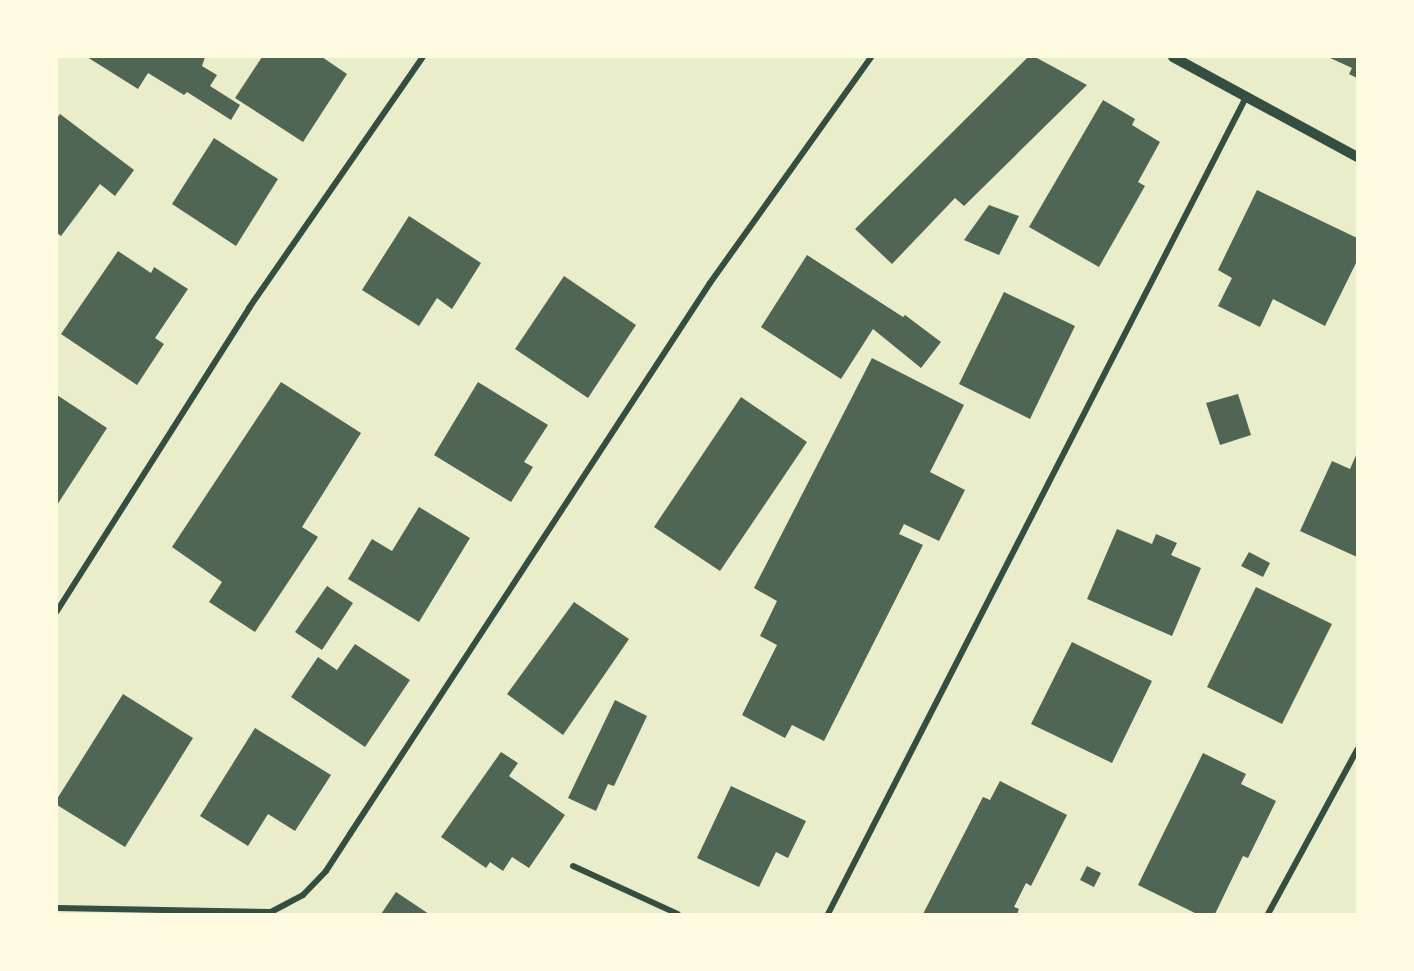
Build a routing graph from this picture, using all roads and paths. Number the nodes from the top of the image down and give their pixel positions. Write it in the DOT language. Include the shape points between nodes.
graph roads {
  1 [pos="423,57"];
  2 [pos="871,57"];
  3 [pos="1173,57"];
  4 [pos="1246,97"];
  5 [pos="1357,156"];
  6 [pos="57,611"];
  7 [pos="1357,750"];
  8 [pos="573,866"];
  9 [pos="57,908"];
  10 [pos="678,914"];
  11 [pos="828,914"];
  12 [pos="1268,914"];
  1 -- 6 [label="street" via="249,308"];
  2 -- 9 [label="street" via="710,283 326,871 303,895 271,912"];
  3 -- 4 [label="street"];
  4 -- 5 [label="street"];
  4 -- 11 [label="street"];
  7 -- 12 [label="street"];
  8 -- 10 [label="street"];
}
